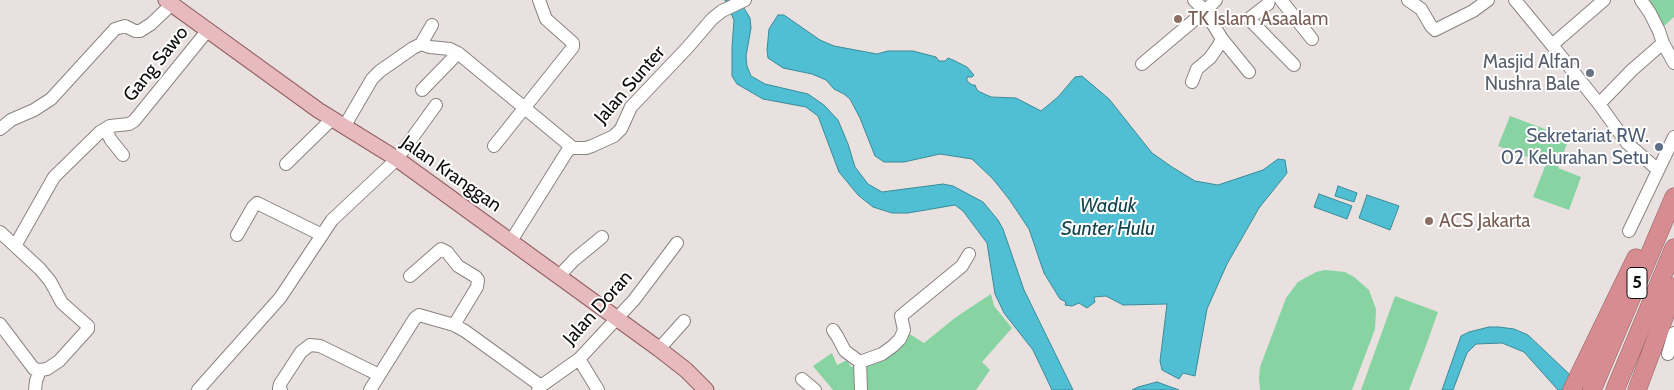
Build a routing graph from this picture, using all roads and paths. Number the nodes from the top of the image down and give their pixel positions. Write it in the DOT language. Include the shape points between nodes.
graph roads {
  1 [pos="539,0"];
  2 [pos="745,0"];
  3 [pos="1194,0"];
  4 [pos="1216,0"];
  5 [pos="1269,0"];
  6 [pos="1281,0"];
  7 [pos="1408,0"];
  8 [pos="1488,0"];
  9 [pos="1515,0"];
  10 [pos="1604,0"];
  11 [pos="1641,0"];
  12 [pos="169,2"];
  13 [pos="1204,11"];
  14 [pos="432,25"];
  15 [pos="208,30"];
  16 [pos="1222,39"];
  17 [pos="1312,39"];
  18 [pos="1663,43"];
  19 [pos="421,44"];
  20 [pos="1552,45"];
  21 [pos="458,53"];
  22 [pos="1674,63"];
  23 [pos="1142,64"];
  24 [pos="1294,64"];
  25 [pos="1249,72"];
  26 [pos="1192,82"];
  27 [pos="422,90"];
  28 [pos="1599,104"];
  29 [pos="436,105"];
  30 [pos="523,108"];
  31 [pos="338,123"];
  32 [pos="0,129"];
  33 [pos="105,129"];
  34 [pos="1674,137"];
  35 [pos="494,146"];
  36 [pos="573,148"];
  37 [pos="123,155"];
  38 [pos="397,159"];
  39 [pos="286,164"];
  40 [pos="1658,170"];
  41 [pos="1674,197"];
  42 [pos="1666,215"];
  43 [pos="1628,230"];
  44 [pos="0,232"];
  45 [pos="236,235"];
  46 [pos="322,235"];
  47 [pos="602,236"];
  48 [pos="511,242"];
  49 [pos="677,243"];
  50 [pos="15,246"];
  51 [pos="1674,248"];
  52 [pos="970,254"];
  53 [pos="410,276"];
  54 [pos="559,276"];
  55 [pos="1674,287"];
  56 [pos="617,318"];
  57 [pos="684,321"];
  58 [pos="0,324"];
  59 [pos="454,325"];
  60 [pos="832,330"];
  61 [pos="1674,333"];
  62 [pos="660,349"];
  63 [pos="1668,354"];
  64 [pos="579,359"];
  65 [pos="860,362"];
  66 [pos="40,370"];
  67 [pos="379,375"];
  68 [pos="802,378"];
  69 [pos="540,388"];
  70 [pos="1616,388"];
  71 [pos="35,390"];
  72 [pos="198,390"];
  73 [pos="281,390"];
  74 [pos="370,390"];
  75 [pos="598,390"];
  76 [pos="706,390"];
  77 [pos="814,390"];
  78 [pos="861,390"];
  79 [pos="1572,390"];
  80 [pos="1592,390"];
  81 [pos="1637,390"];
  1 -- 30 [label="street" via="546,19 574,45"];
  2 -- 36 [label="street, Jalan Sunter" via="712,19 631,107 614,136 586,148"];
  3 -- 13 [label="street"];
  4 -- 13 [label="street"];
  5 -- 24 [label="street" via="1250,20"];
  6 -- 17 [label="street"];
  7 -- 8 [label="street" via="1421,8 1432,27 1437,29"];
  9 -- 20 [label="street"];
  10 -- 20 [label="street"];
  11 -- 18 [label="street"];
  12 -- 15 [label="main road, Jalan Kranggan"];
  12 -- 32 [label="street" via="151,24 140,31 125,26 115,29 51,99"];
  13 -- 16 [label="street"];
  13 -- 23 [label="street"];
  14 -- 19 [label="street"];
  15 -- 31 [label="main road, Jalan Kranggan"];
  15 -- 33 [label="street, Gang Sawo" via="134,121"];
  16 -- 25 [label="street"];
  16 -- 26 [label="street" via="1210,58 1197,69"];
  18 -- 22 [label="street"];
  18 -- 28 [label="street"];
  19 -- 21 [label="street"];
  19 -- 31 [label="street" via="372,78"];
  20 -- 28 [label="street"];
  21 -- 27 [label="street"];
  21 -- 30 [label="street"];
  28 -- 40 [label="street" via="1627,143"];
  29 -- 38 [label="street"];
  30 -- 35 [label="street"];
  30 -- 36 [label="street"];
  31 -- 38 [label="main road, Jalan Kranggan"];
  31 -- 39 [label="street"];
  33 -- 37 [label="street"];
  33 -- 50 [label="street" via="54,177"];
  34 -- 40 [label="street"];
  36 -- 48 [label="street"];
  38 -- 46 [label="street" via="332,220"];
  38 -- 48 [label="main road, Jalan Kranggan"];
  40 -- 43 [label="street"];
  41 -- 42 [label="highway, 5"];
  42 -- 79 [label="highway" via="1635,259"];
  42 -- 80 [label="highway, 5"];
  44 -- 50 [label="street"];
  45 -- 46 [label="street" via="257,203"];
  46 -- 72 [label="street" via="275,304"];
  47 -- 54 [label="street"];
  48 -- 54 [label="main road, Jalan Kranggan"];
  49 -- 56 [label="street, Jalan Doran"];
  50 -- 66 [label="street" via="50,281 62,303 88,326 59,361 47,370"];
  51 -- 70 [label="highway, 5"];
  52 -- 65 [label="street" via="962,266 900,316 904,330 894,346"];
  53 -- 59 [label="street" via="442,249 458,266 476,277 477,287"];
  54 -- 56 [label="main road, Jalan Kranggan"];
  55 -- 81 [label="highway"];
  56 -- 62 [label="main road, Jalan Kranggan"];
  56 -- 64 [label="street, Jalan Doran"];
  57 -- 62 [label="street"];
  58 -- 66 [label="street" via="34,369"];
  59 -- 67 [label="street" via="418,315"];
  59 -- 69 [label="street"];
  60 -- 65 [label="street" via="845,351"];
  61 -- 63 [label="street"];
  62 -- 76 [label="main road, Jalan Kranggan"];
  64 -- 69 [label="street, Jalan Doran"];
  64 -- 75 [label="street"];
  65 -- 78 [label="street"];
  66 -- 71 [label="street"];
  67 -- 73 [label="street" via="320,346 310,345 301,352 280,384"];
  67 -- 74 [label="street"];
  68 -- 77 [label="street"];
}
